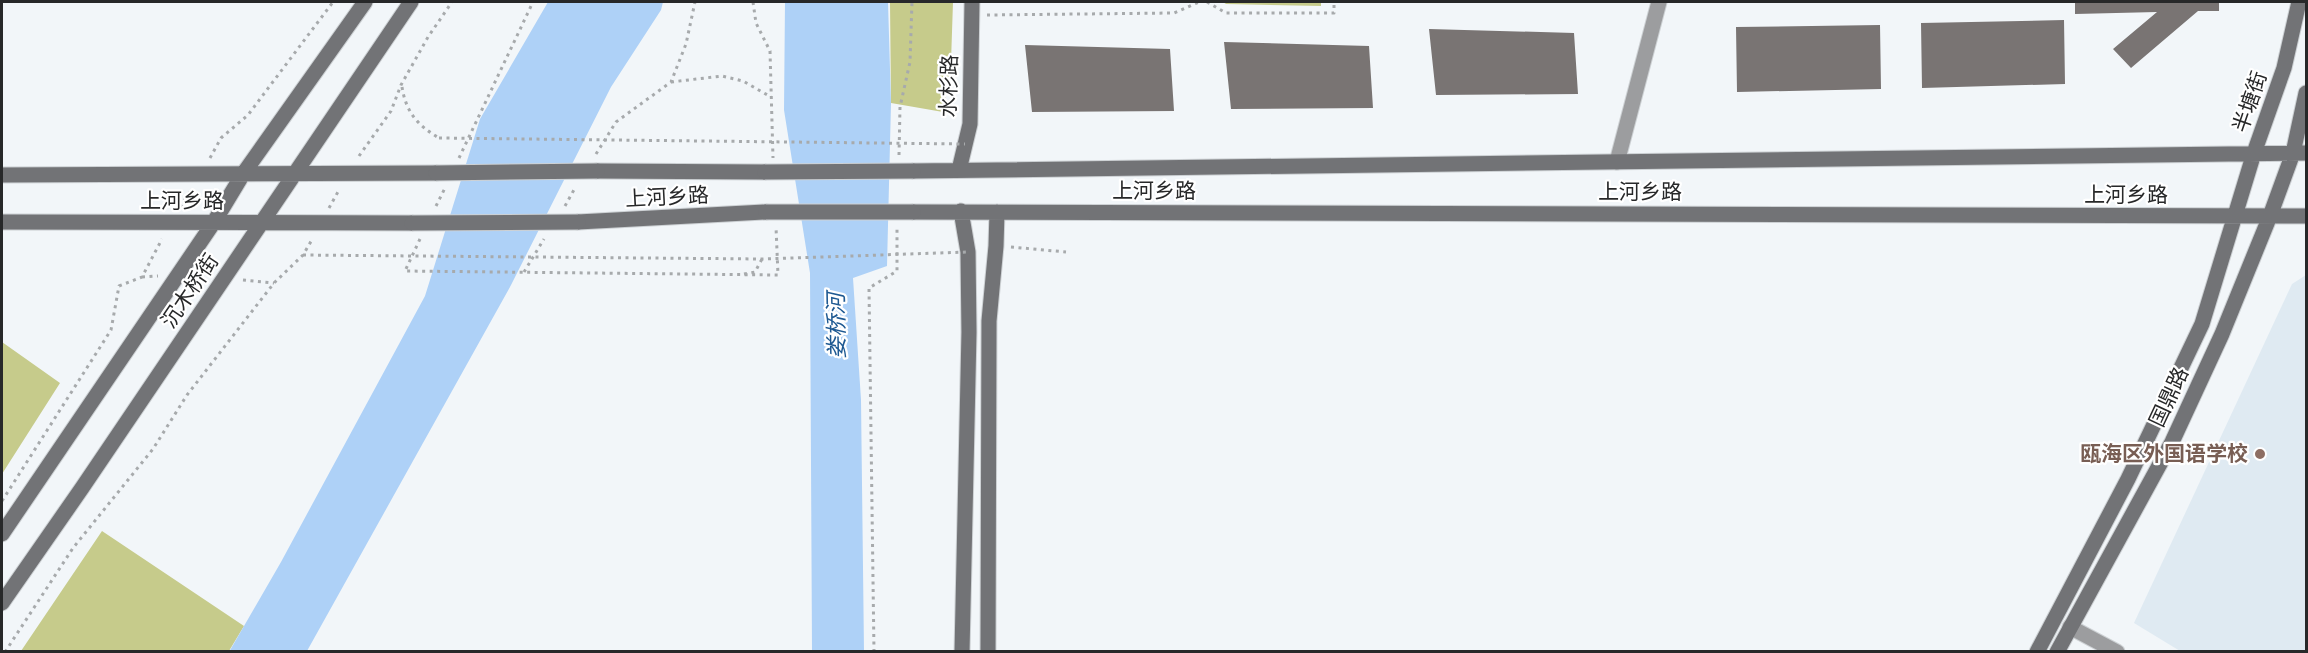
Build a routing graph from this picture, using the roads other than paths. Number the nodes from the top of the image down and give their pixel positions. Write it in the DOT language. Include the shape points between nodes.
graph roads {
  1 [pos="365,2"];
  2 [pos="411,2"];
  3 [pos="1659,2"];
  4 [pos="2299,2"];
  5 [pos="972,8"];
  6 [pos="2307,93"];
  7 [pos="2254,153"];
  8 [pos="2300,153"];
  9 [pos="1617,162"];
  10 [pos="959,170"];
  11 [pos="243,174"];
  12 [pos="295,174"];
  13 [pos="2,175"];
  14 [pos="961,211"];
  15 [pos="997,212"];
  16 [pos="2236,216"];
  17 [pos="2270,216"];
  18 [pos="2307,216"];
  19 [pos="2,222"];
  20 [pos="214,222"];
  21 [pos="261,222"];
  22 [pos="2,534"];
  23 [pos="2,603"];
  24 [pos="2070,627"];
  25 [pos="962,651"];
  26 [pos="988,651"];
  27 [pos="2037,651"];
  28 [pos="2057,651"];
  29 [pos="2117,651"];
  1 -- 11 [label="main road, 沉木桥街"];
  2 -- 12 [label="main road, 沉木桥街"];
  3 -- 9 [label="street"];
  4 -- 7 [label="main road, 半塘街" via="2284,68"];
  5 -- 10 [label="main road, 水杉路" via="970,124"];
  6 -- 8 [label="main road"];
  7 -- 8 [label="main road, 上河乡路"];
  7 -- 9 [label="main road, 上河乡路"];
  7 -- 16 [label="main road, 半塘街"];
  8 -- 17 [label="main road"];
  9 -- 10 [label="main road, 上河乡路"];
  10 -- 12 [label="main road, 上河乡路, bridge" via="765,172 594,167 441,179"];
  11 -- 12 [label="main road, 上河乡路"];
  11 -- 13 [label="main road, 上河乡路"];
  11 -- 20 [label="main road, 沉木桥街"];
  12 -- 21 [label="main road, 沉木桥街"];
  14 -- 15 [label="main road, 上河乡路"];
  14 -- 21 [label="main road, 上河乡路, bridge" via="766,212 578,222"];
  14 -- 25 [label="main road" via="968,252 969,332"];
  15 -- 16 [label="main road, 上河乡路"];
  15 -- 26 [label="main road" via="989,321"];
  16 -- 17 [label="main road, 上河乡路"];
  16 -- 27 [label="main road, 国鼎路" via="2202,324 2128,479"];
  17 -- 18 [label="main road, 上河乡路"];
  17 -- 24 [label="main road, 国鼎路" via="2172,442"];
  19 -- 20 [label="main road, 上河乡路"];
  20 -- 21 [label="main road, 上河乡路"];
  20 -- 22 [label="main road, 沉木桥街"];
  21 -- 23 [label="main road, 沉木桥街"];
  24 -- 28 [label="main road, 国鼎路"];
  24 -- 29 [label="street"];
}
